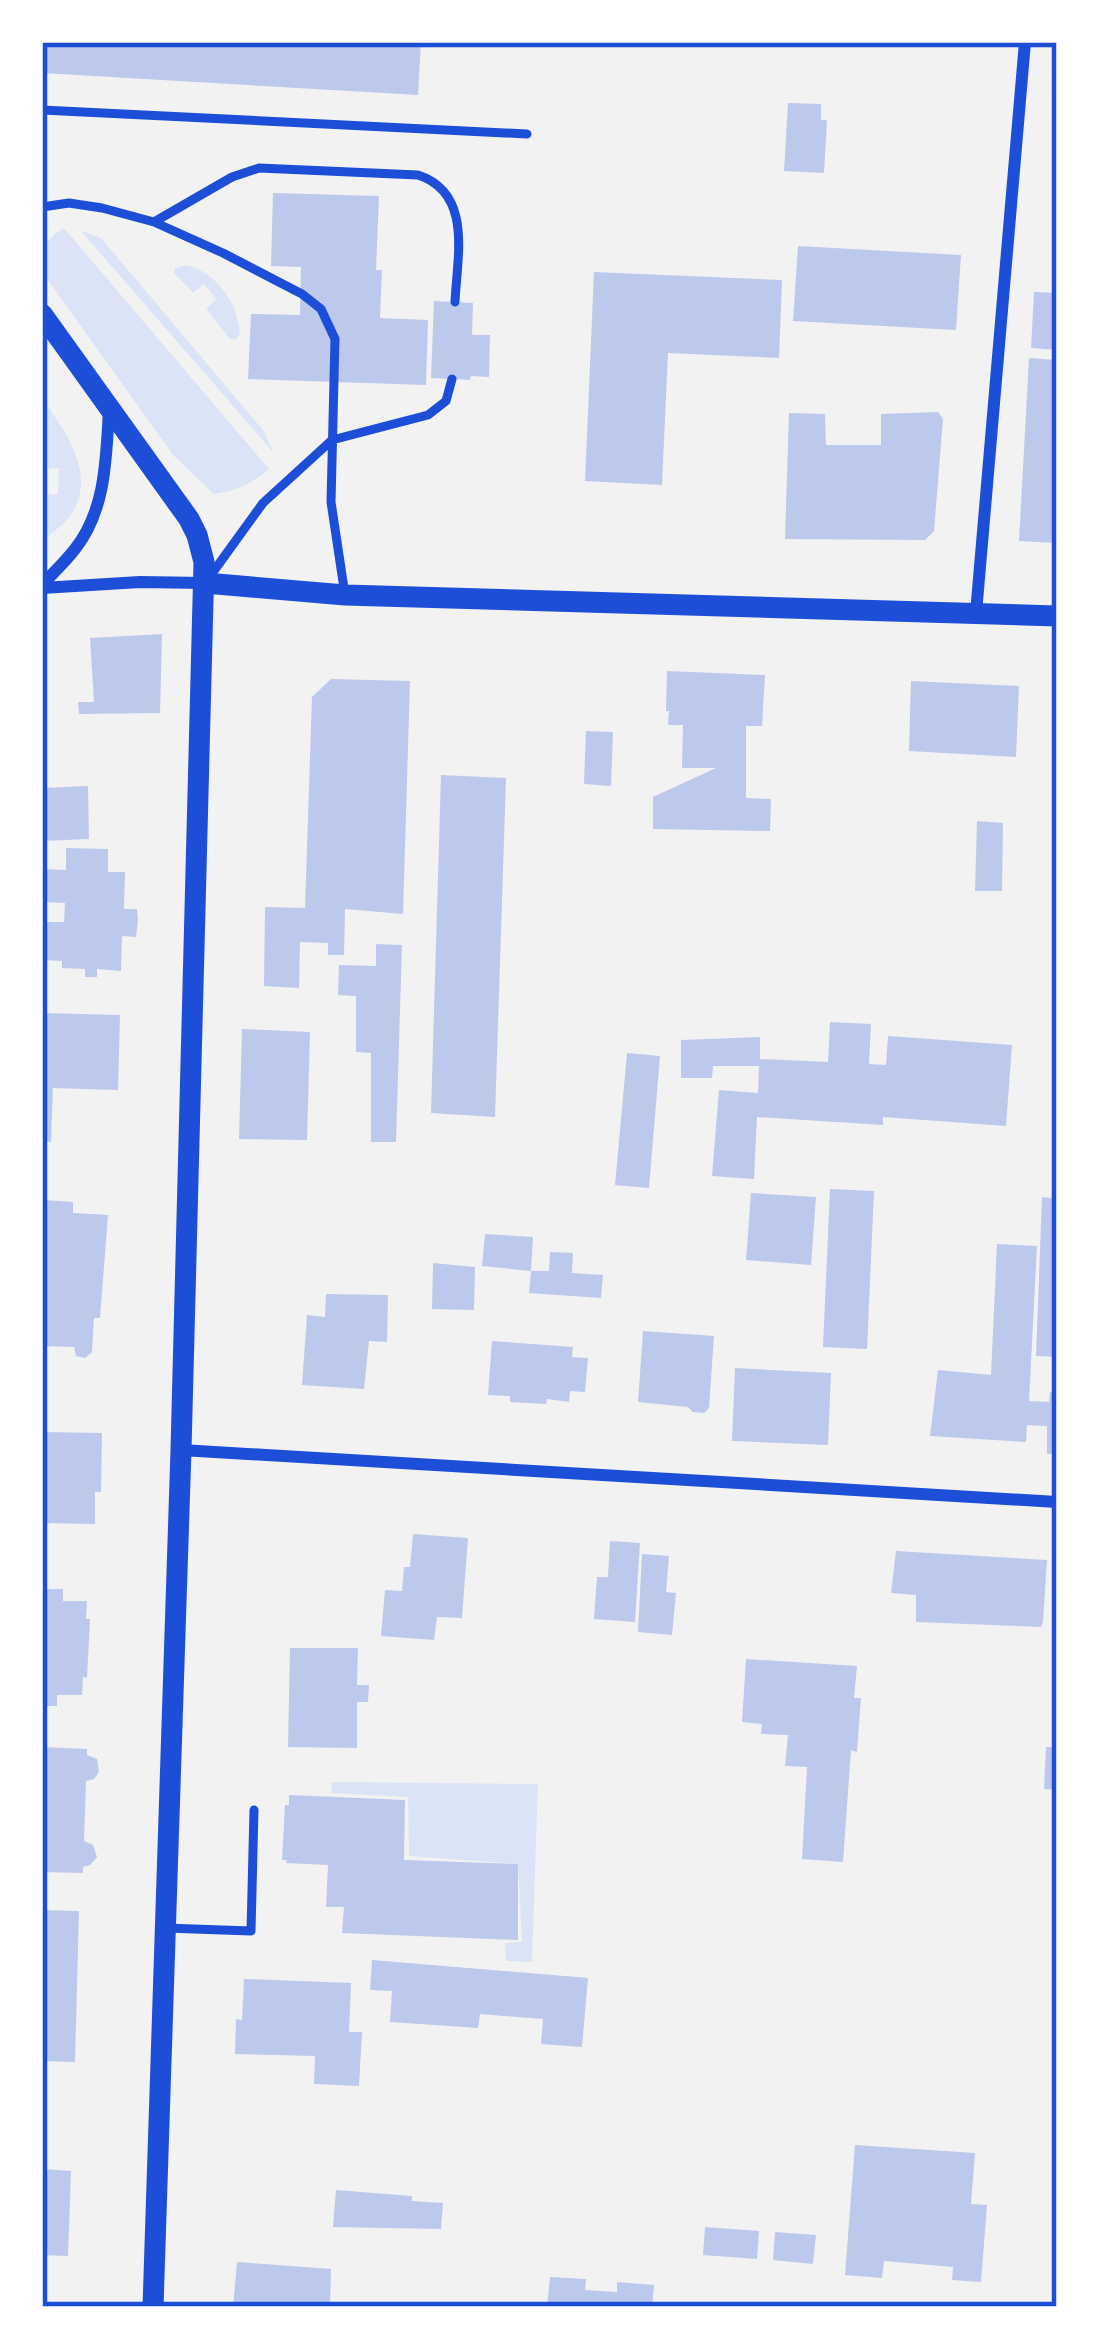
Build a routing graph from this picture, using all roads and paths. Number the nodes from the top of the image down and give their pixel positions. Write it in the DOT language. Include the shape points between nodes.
graph roads {
  1 [pos="1025,42"];
  2 [pos="42,110"];
  3 [pos="526,134"];
  4 [pos="42,207"];
  5 [pos="154,222"];
  6 [pos="455,302"];
  7 [pos="42,314"];
  8 [pos="452,379"];
  9 [pos="109,409"];
  10 [pos="332,440"];
  11 [pos="205,583"];
  12 [pos="42,586"];
  13 [pos="345,595"];
  14 [pos="976,614"];
  15 [pos="1057,616"];
  16 [pos="181,1450"];
  17 [pos="1057,1502"];
  18 [pos="254,1810"];
  19 [pos="165,1928"];
  20 [pos="153,2307"];
  1 -- 14 [label="street"];
  2 -- 3 [label="lane"];
  4 -- 5 [label="lane" via="69,203"];
  5 -- 6 [label="lane" via="259,167 418,176 445,191 457,215"];
  5 -- 10 [label="lane" via="321,309 335,339"];
  7 -- 9 [label="street"];
  8 -- 10 [label="lane" via="446,400 428,415"];
  9 -- 11 [label="street" via="189,519"];
  9 -- 12 [label="street" via="95,513"];
  10 -- 11 [label="lane" via="263,502"];
  10 -- 13 [label="lane" via="331,502"];
  11 -- 12 [label="street"];
  11 -- 13 [label="street"];
  11 -- 16 [label="street"];
  13 -- 14 [label="street"];
  14 -- 15 [label="street"];
  16 -- 17 [label="street"];
  16 -- 19 [label="street"];
  18 -- 19 [label="lane" via="250,1931"];
  19 -- 20 [label="street"];
}
